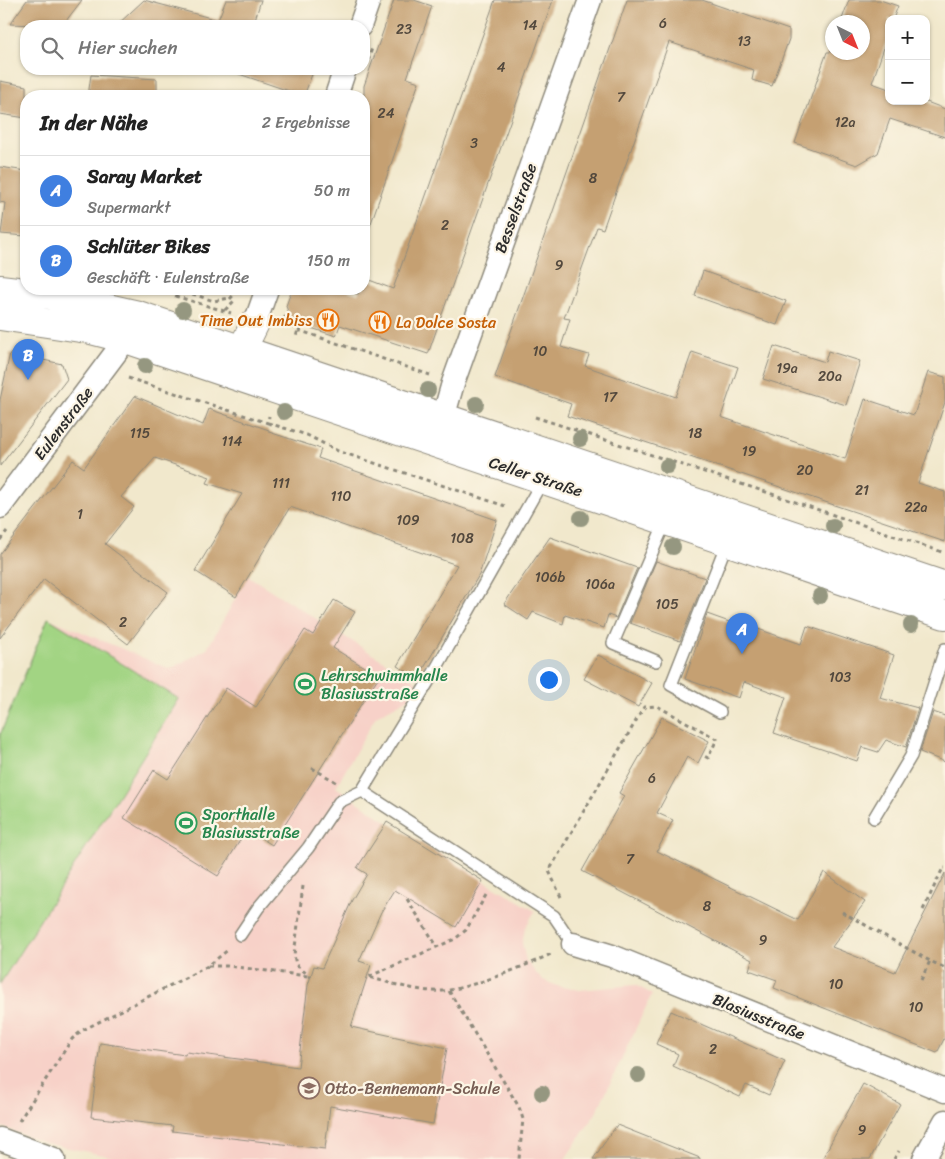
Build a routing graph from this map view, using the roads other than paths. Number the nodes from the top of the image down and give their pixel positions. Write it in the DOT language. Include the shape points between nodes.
graph roads {
  1 [pos="369,0"];
  2 [pos="590,0"];
  3 [pos="362,20"];
  4 [pos="343,75"];
  5 [pos="338,90"];
  6 [pos="0,289"];
  7 [pos="20,291"];
  8 [pos="50,295"];
  9 [pos="265,295"];
  10 [pos="138,315"];
  11 [pos="0,316"];
  12 [pos="255,324"];
  13 [pos="126,339"];
  14 [pos="212,339"];
  15 [pos="243,350"];
  16 [pos="230,374"];
  17 [pos="443,418"];
  18 [pos="558,455"];
  19 [pos="544,478"];
  20 [pos="671,507"];
  21 [pos="0,508"];
  22 [pos="728,540"];
  23 [pos="945,586"];
  24 [pos="945,614"];
  25 [pos="945,649"];
  26 [pos="656,661"];
  27 [pos="720,712"];
  28 [pos="362,791"];
  29 [pos="874,818"];
  30 [pos="240,935"];
  31 [pos="572,944"];
  32 [pos="945,1091"];
  33 [pos="945,1121"];
  34 [pos="8,1132"];
  35 [pos="54,1159"];
  36 [pos="924,1159"];
  1 -- 3 [label="street"];
  2 -- 17 [label="street, Besselstraße"];
  4 -- 5 [label="street"];
  6 -- 7 [label="main road, Celler Straße"];
  8 -- 10 [label="main road, Celler Straße"];
  9 -- 12 [label="street"];
  10 -- 13 [label="street"];
  10 -- 14 [label="main road, Celler Straße"];
  11 -- 13 [label="main road, Celler Straße"];
  12 -- 14 [label="main road" via="236,335"];
  12 -- 15 [label="main road"];
  13 -- 16 [label="main road, Celler Straße"];
  13 -- 21 [label="street, Eulenstraße"];
  14 -- 15 [label="main road, Celler Straße"];
  15 -- 16 [label="main road"];
  15 -- 17 [label="main road, Celler Straße"];
  16 -- 19 [label="main road, Celler Straße"];
  17 -- 18 [label="main road, Celler Straße"];
  18 -- 19 [label="lane"];
  18 -- 20 [label="main road, Celler Straße"];
  19 -- 20 [label="main road, Celler Straße"];
  19 -- 28 [label="lane" via="433,674"];
  20 -- 22 [label="main road, Celler Straße"];
  20 -- 23 [label="main road, Celler Straße"];
  20 -- 26 [label="lane" via="614,643"];
  22 -- 24 [label="main road, Celler Straße"];
  22 -- 27 [label="lane" via="671,685"];
  25 -- 29 [label="lane" via="911,756"];
  28 -- 30 [label="lane" via="339,802 308,848"];
  28 -- 31 [label="lane" via="554,916"];
  31 -- 32 [label="street, Blasiusstraße" via="612,956"];
  33 -- 36 [label="street"];
  34 -- 35 [label="street"];
}
